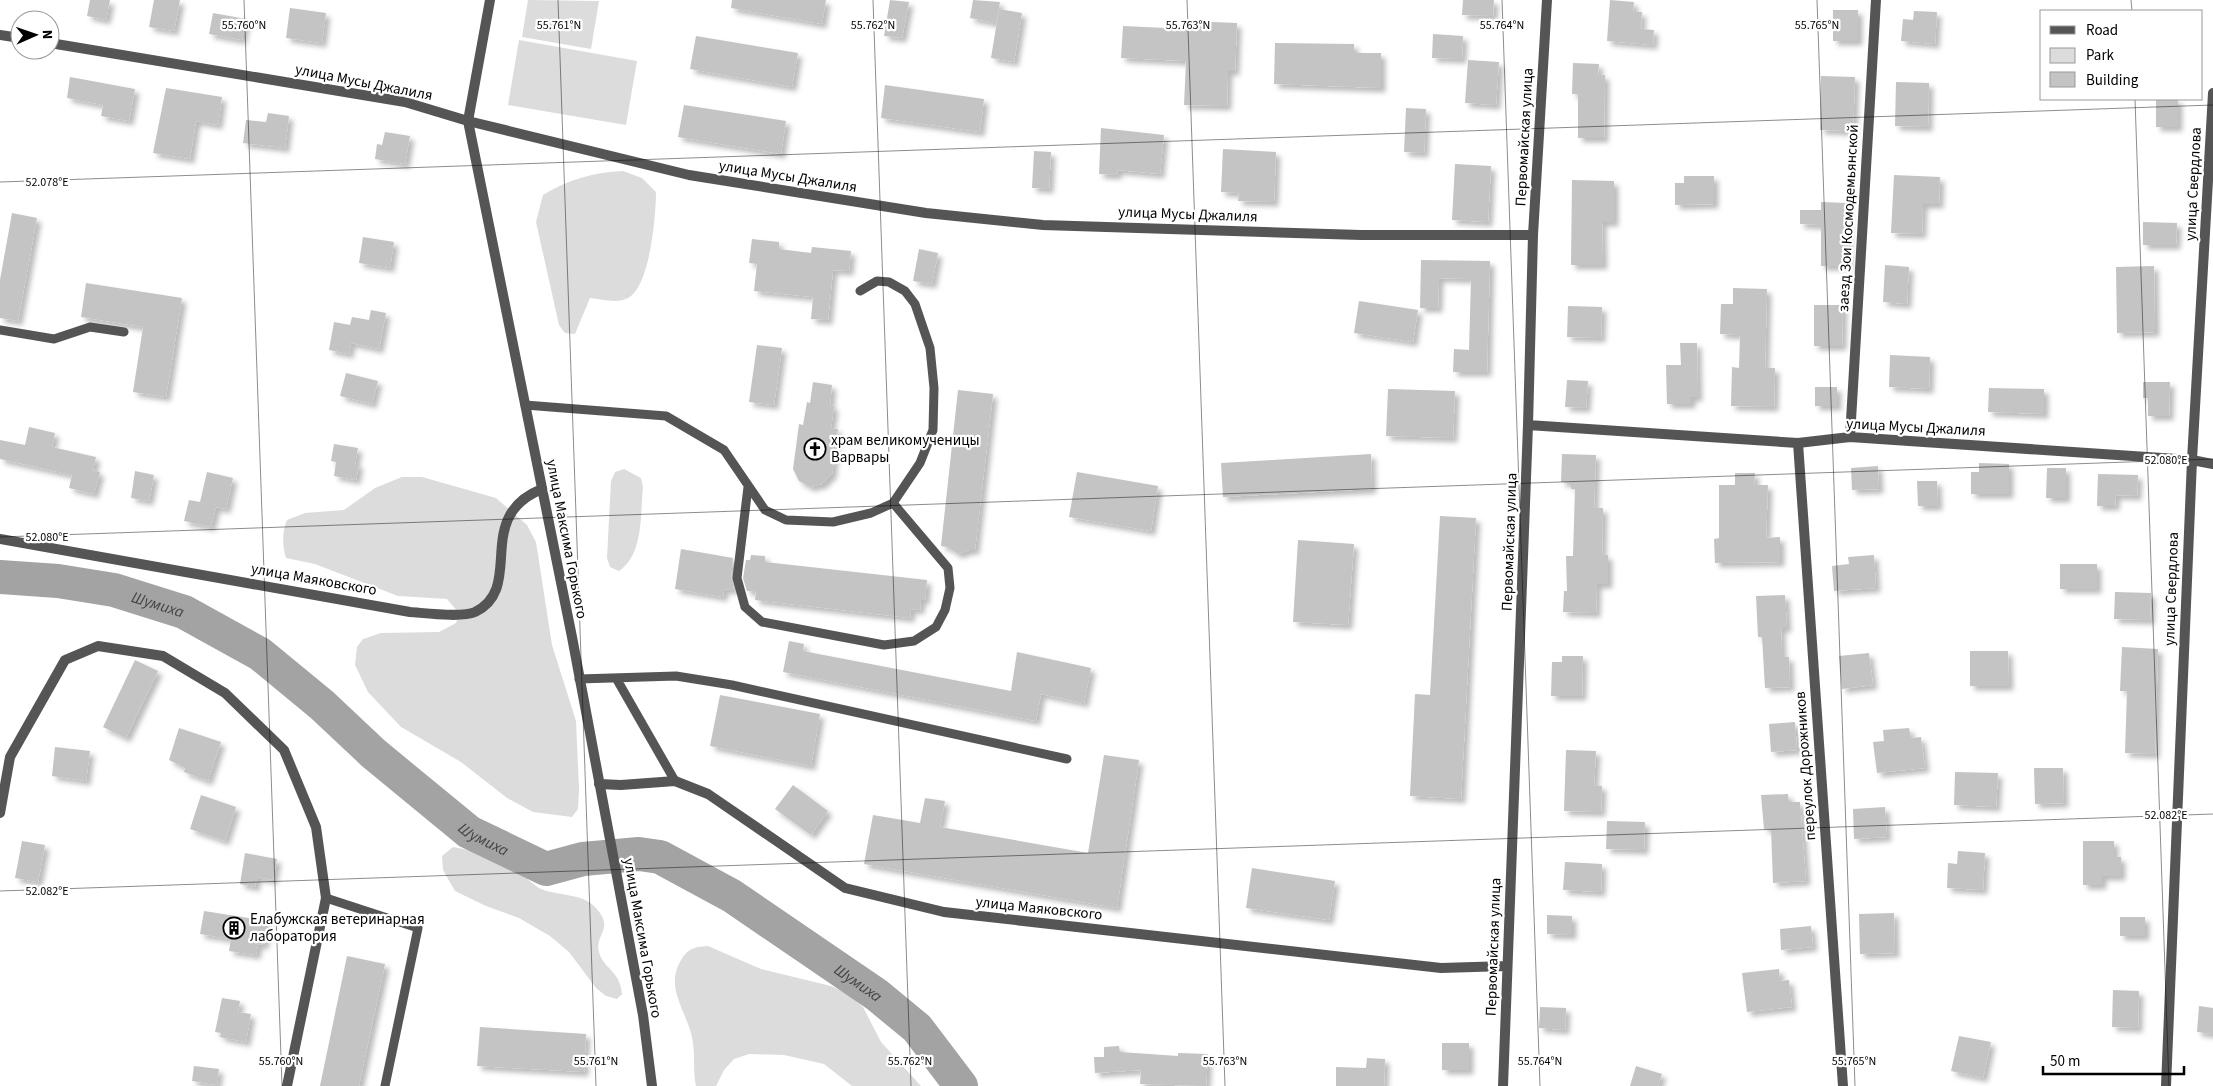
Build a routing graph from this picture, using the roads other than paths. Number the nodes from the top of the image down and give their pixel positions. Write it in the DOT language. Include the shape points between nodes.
graph roads {
  1 [pos="490,0"];
  2 [pos="1547,0"];
  3 [pos="1876,0"];
  4 [pos="60,45"];
  5 [pos="2213,93"];
  6 [pos="468,121"];
  7 [pos="1533,235"];
  8 [pos="860,291"];
  9 [pos="0,330"];
  10 [pos="124,332"];
  11 [pos="525,405"];
  12 [pos="1528,425"];
  13 [pos="1850,437"];
  14 [pos="1798,443"];
  15 [pos="2192,460"];
  16 [pos="2213,464"];
  17 [pos="748,487"];
  18 [pos="542,489"];
  19 [pos="893,503"];
  20 [pos="0,539"];
  21 [pos="616,678"];
  22 [pos="579,679"];
  23 [pos="1067,759"];
  24 [pos="674,781"];
  25 [pos="600,784"];
  26 [pos="0,813"];
  27 [pos="326,898"];
  28 [pos="1507,966"];
  29 [pos="287,1086"];
  30 [pos="385,1086"];
  31 [pos="652,1086"];
  32 [pos="1503,1086"];
  33 [pos="1843,1086"];
  34 [pos="2166,1086"];
  1 -- 6 [label="street, улица Максима Горького"];
  2 -- 7 [label="street, Первомайская улица"];
  3 -- 13 [label="street, заезд Зои Космодемьянской"];
  4 -- 6 [label="street, улица Мусы Джалиля" via="405,102"];
  5 -- 15 [label="street, улица Свердлова"];
  6 -- 7 [label="street, улица Мусы Джалиля" via="689,175 935,214 1043,225 1361,235"];
  6 -- 11 [label="street, улица Максима Горького"];
  7 -- 12 [label="street, Первомайская улица"];
  8 -- 19 [label="lane" via="877,281 889,282 905,291 915,304 930,348 934,388 933,430 920,463"];
  9 -- 10 [label="lane" via="54,339 90,327"];
  11 -- 17 [label="lane" via="666,416 724,450"];
  11 -- 18 [label="street, улица Максима Горького"];
  12 -- 14 [label="street, улица Мусы Джалиля"];
  12 -- 28 [label="street, Первомайская улица"];
  13 -- 14 [label="street, улица Мусы Джалиля"];
  13 -- 15 [label="street, улица Мусы Джалиля"];
  14 -- 33 [label="street, переулок Дорожников"];
  15 -- 16 [label="street, улица Мусы Джалиля"];
  15 -- 34 [label="street, улица Свердлова"];
  17 -- 19 [label="lane" via="765,510 786,520 833,522 871,513"];
  17 -- 19 [label="lane" via="737,578 745,607 762,622 884,645 914,641 936,626 945,610 950,588 948,568"];
  18 -- 20 [label="street, улица Маяковского" via="529,494 507,517 497,588 489,602 474,613 410,612"];
  18 -- 22 [label="street, улица Максима Горького"];
  21 -- 22 [label="lane"];
  21 -- 23 [label="lane" via="676,676 732,685"];
  21 -- 24 [label="lane"];
  22 -- 25 [label="street, улица Максима Горького"];
  24 -- 25 [label="street, улица Маяковского"];
  24 -- 28 [label="street, улица Маяковского" via="708,794 845,888 944,912 1441,968"];
  25 -- 31 [label="street, улица Максима Горького" via="643,1015"];
  26 -- 27 [label="street" via="10,757 65,660 98,646 163,656 225,693 284,750 316,827"];
  27 -- 29 [label="street"];
  27 -- 30 [label="lane" via="418,928"];
  28 -- 32 [label="street, Первомайская улица"];
}
